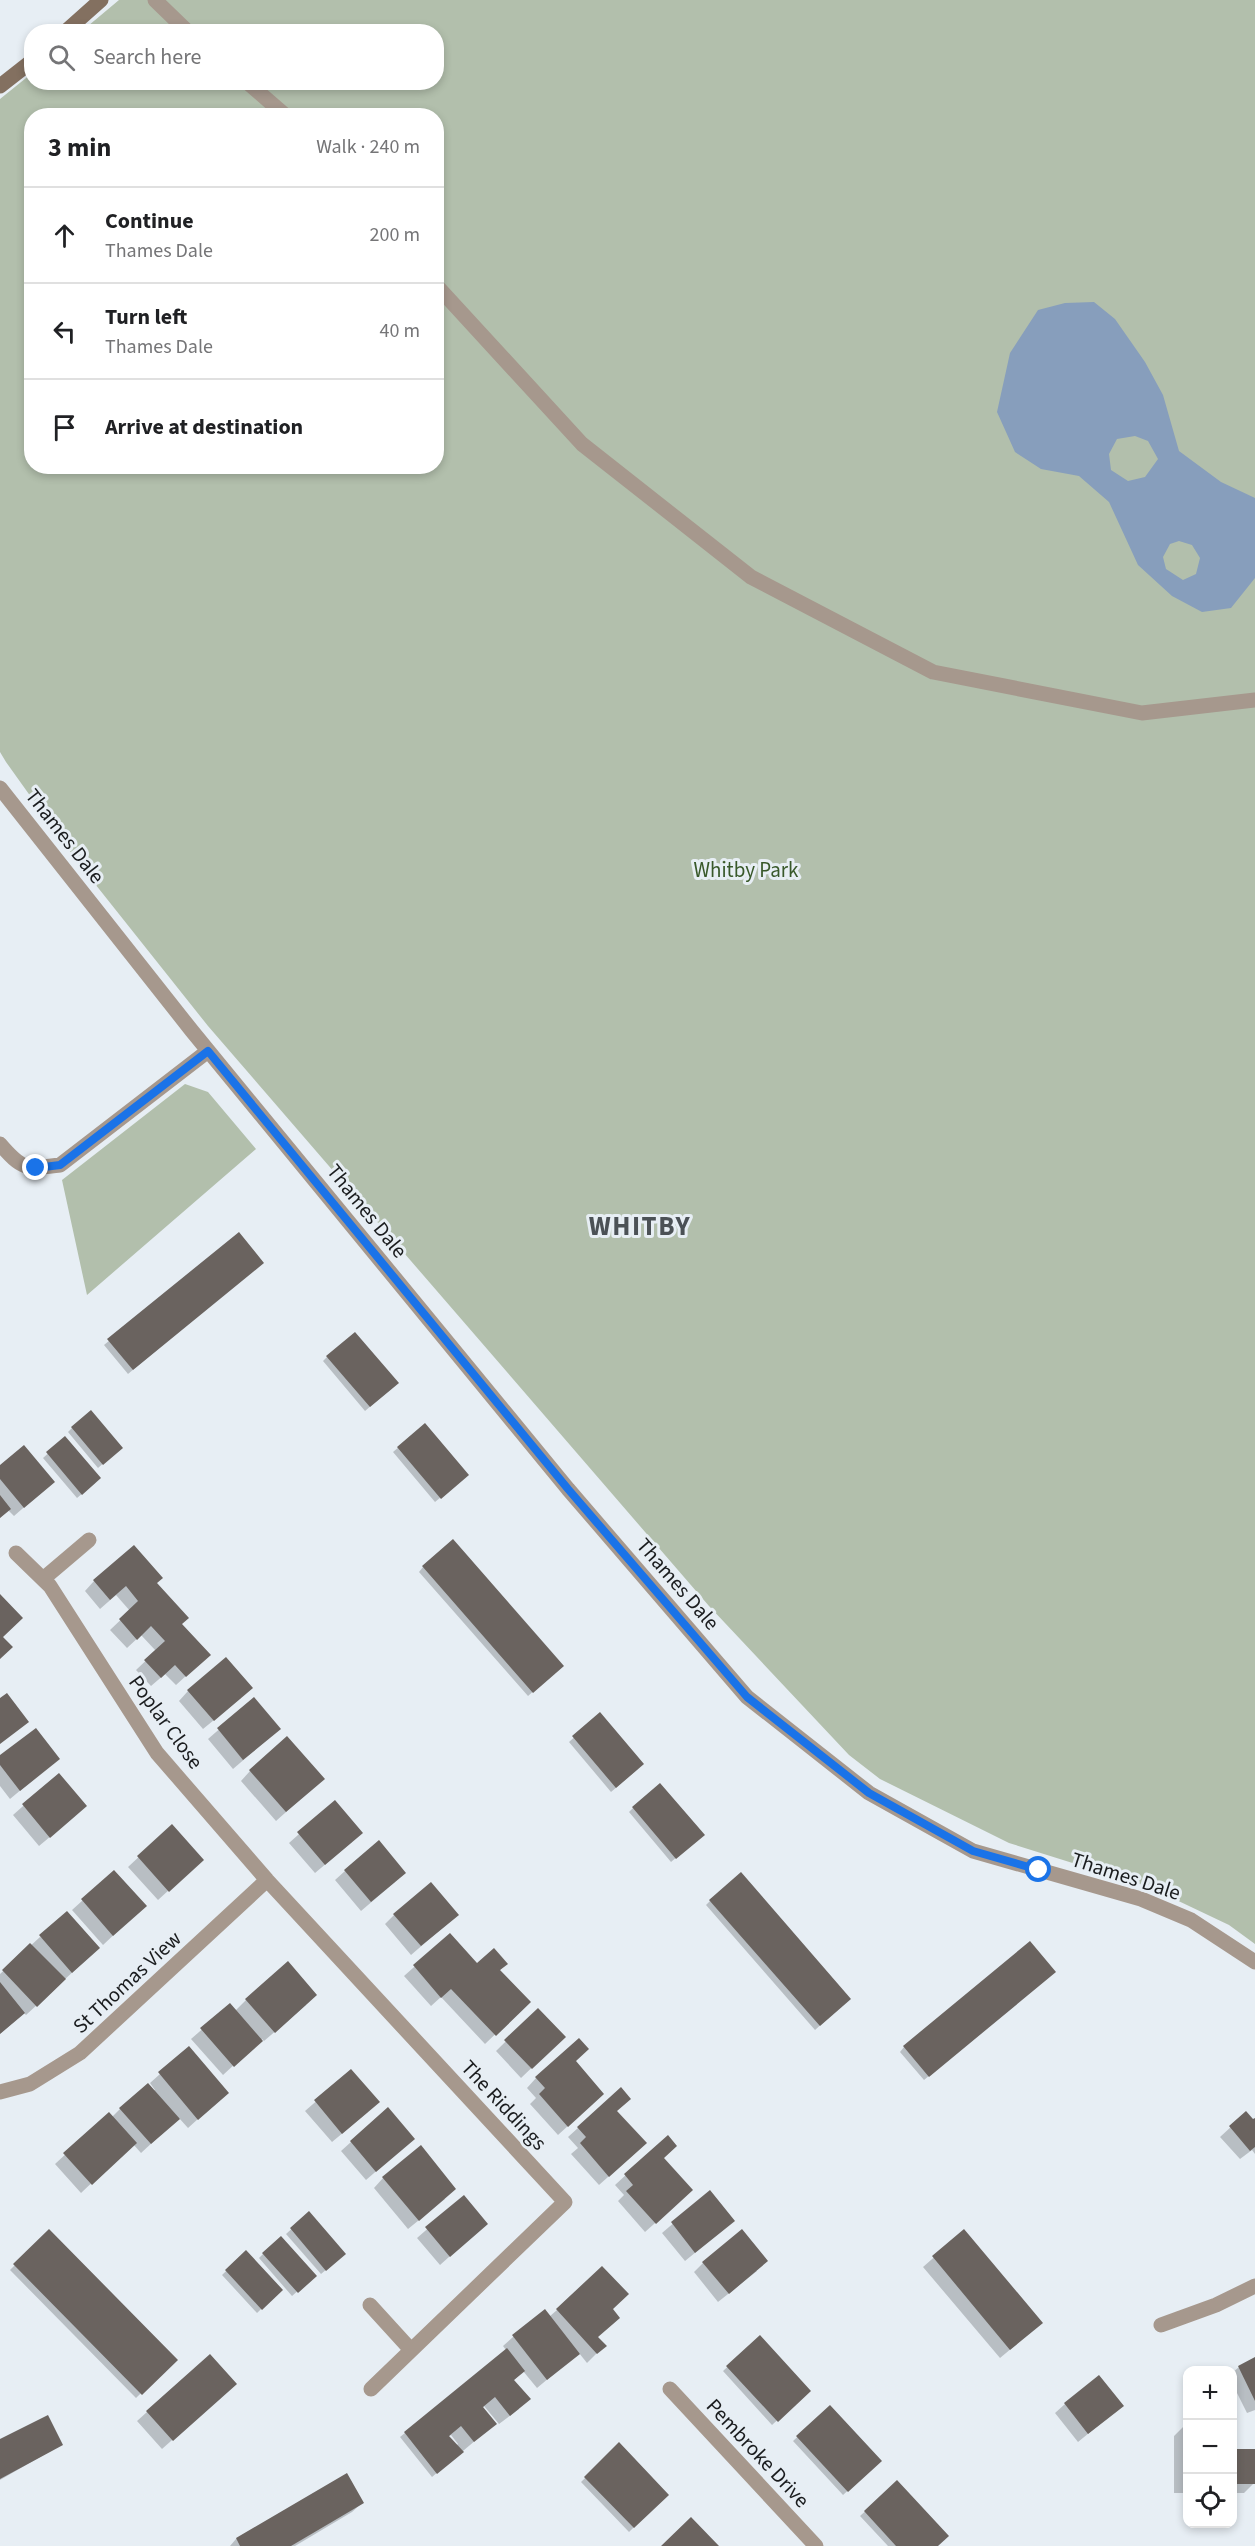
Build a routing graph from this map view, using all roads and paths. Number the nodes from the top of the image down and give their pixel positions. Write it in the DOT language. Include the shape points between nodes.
graph roads {
  1 [pos="101,0"];
  2 [pos="155,0"];
  3 [pos="74,24"];
  4 [pos="180,24"];
  5 [pos="24,67"];
  6 [pos="0,86"];
  7 [pos="256,90"];
  8 [pos="277,108"];
  9 [pos="444,294"];
  10 [pos="1255,700"];
  11 [pos="0,788"];
  12 [pos="208,1051"];
  13 [pos="0,1144"];
  14 [pos="89,1540"];
  15 [pos="16,1553"];
  16 [pos="43,1579"];
  17 [pos="267,1880"];
  18 [pos="1255,1962"];
  19 [pos="0,2092"];
  20 [pos="1255,2286"];
  21 [pos="370,2305"];
  22 [pos="1161,2325"];
  23 [pos="411,2350"];
  24 [pos="371,2389"];
  25 [pos="670,2389"];
  26 [pos="816,2546"];
  1 -- 3 [label="main road"];
  2 -- 4 [label="street"];
  5 -- 6 [label="main road"];
  7 -- 8 [label="street"];
  9 -- 10 [label="street" via="582,444 741,570 933,672 1142,713"];
  11 -- 12 [label="street, Thames Dale"];
  12 -- 13 [label="street" via="60,1165 36,1168 16,1162"];
  12 -- 18 [label="street, Thames Dale" via="568,1489 747,1697 869,1793 973,1851 1141,1899 1191,1920"];
  14 -- 16 [label="street"];
  15 -- 16 [label="street, Poplar Close"];
  16 -- 17 [label="street, Poplar Close" via="157,1753"];
  17 -- 19 [label="street, St Thomas View" via="80,2053 30,2084"];
  17 -- 23 [label="street, The Riddings" via="565,2202"];
  20 -- 22 [label="street"];
  21 -- 23 [label="street"];
  23 -- 24 [label="street, The Riddings"];
  25 -- 26 [label="street, Pembroke Drive"];
}
